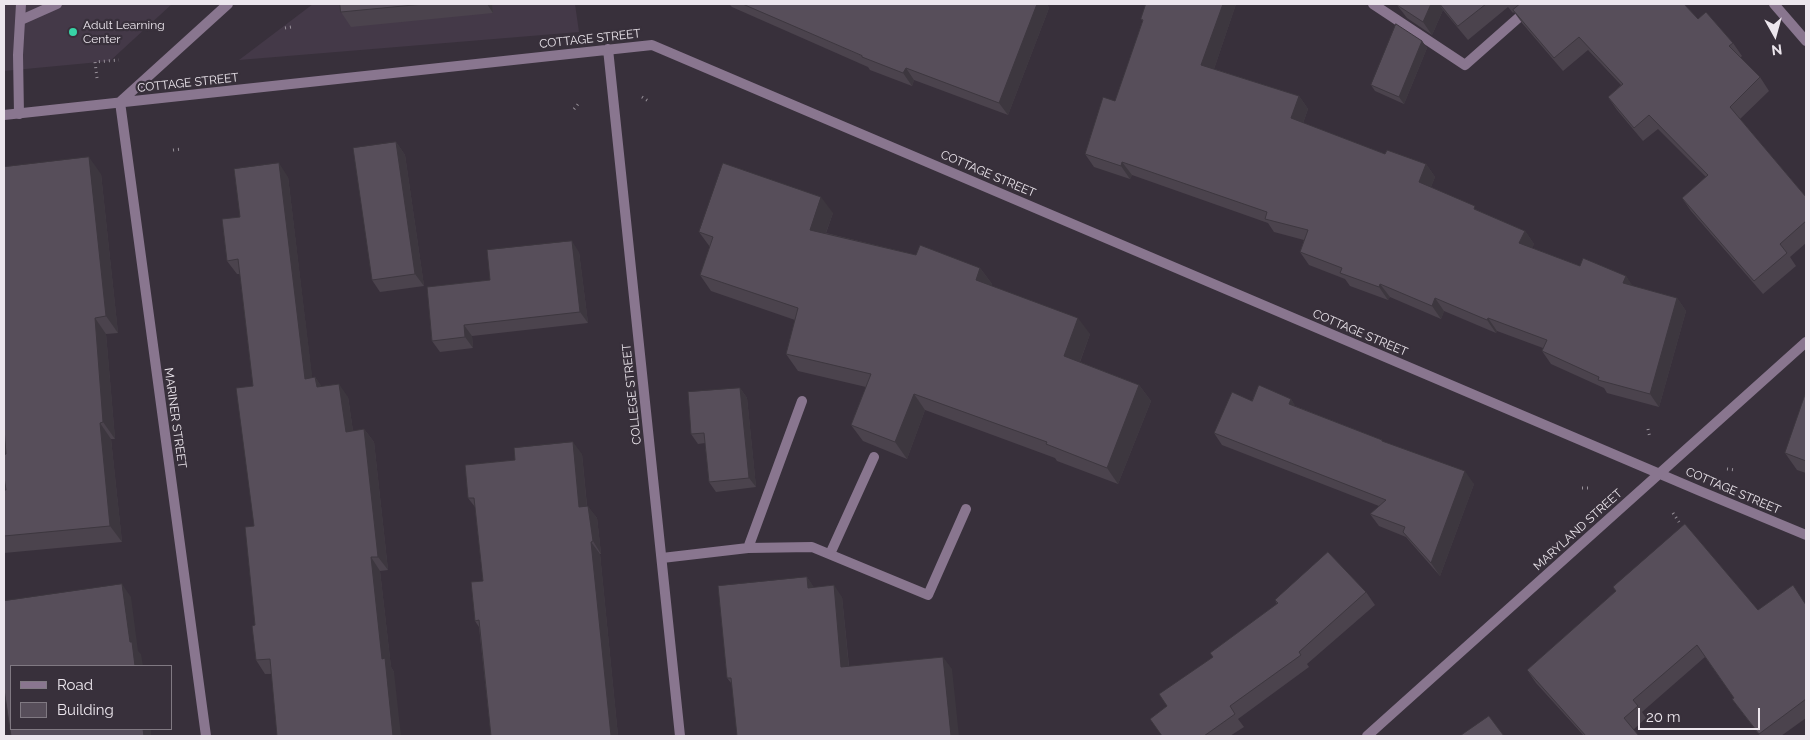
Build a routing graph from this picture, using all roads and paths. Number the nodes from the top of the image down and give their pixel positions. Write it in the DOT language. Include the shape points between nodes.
graph roads {
  1 [pos="22,4"];
  2 [pos="57,4"];
  3 [pos="228,4"];
  4 [pos="1373,4"];
  5 [pos="1534,4"];
  6 [pos="1774,4"];
  7 [pos="21,20"];
  8 [pos="291,27"];
  9 [pos="285,28"];
  10 [pos="1806,41"];
  11 [pos="608,50"];
  12 [pos="119,60"];
  13 [pos="97,78"];
  14 [pos="642,98"];
  15 [pos="120,102"];
  16 [pos="579,102"];
  17 [pos="650,102"];
  18 [pos="574,109"];
  19 [pos="19,114"];
  20 [pos="4,115"];
  21 [pos="182,149"];
  22 [pos="173,150"];
  23 [pos="1806,342"];
  24 [pos="802,401"];
  25 [pos="1648,429"];
  26 [pos="1650,438"];
  27 [pos="874,457"];
  28 [pos="1727,469"];
  29 [pos="1736,470"];
  30 [pos="1659,473"];
  31 [pos="1582,488"];
  32 [pos="1590,488"];
  33 [pos="966,509"];
  34 [pos="1673,513"];
  35 [pos="1679,522"];
  36 [pos="1806,535"];
  37 [pos="748,548"];
  38 [pos="830,554"];
  39 [pos="662,558"];
  40 [pos="206,736"];
  41 [pos="680,736"];
  42 [pos="1367,736"];
  1 -- 7 [label="street"];
  2 -- 7 [label="street"];
  3 -- 15 [label="street"];
  4 -- 5 [label="street" via="1465,65"];
  6 -- 10 [label="street"];
  7 -- 19 [label="street"];
  8 -- 9 [label="path"];
  11 -- 15 [label="street, COTTAGE STREET"];
  11 -- 30 [label="street, COTTAGE STREET" via="652,45"];
  11 -- 39 [label="street, COLLEGE STREET"];
  12 -- 13 [label="path" via="95,62"];
  14 -- 17 [label="path"];
  15 -- 19 [label="street, COTTAGE STREET"];
  15 -- 40 [label="street, MARINER STREET"];
  16 -- 18 [label="path"];
  19 -- 20 [label="street, COTTAGE STREET"];
  21 -- 22 [label="path"];
  23 -- 30 [label="street, MARYLAND STREET"];
  24 -- 37 [label="street"];
  25 -- 26 [label="path"];
  27 -- 38 [label="street"];
  28 -- 29 [label="path"];
  30 -- 36 [label="street, COTTAGE STREET"];
  30 -- 42 [label="street, MARYLAND STREET"];
  31 -- 32 [label="path"];
  33 -- 38 [label="street" via="928,595"];
  34 -- 35 [label="path"];
  37 -- 38 [label="street" via="812,547"];
  37 -- 39 [label="street"];
  39 -- 41 [label="street, COLLEGE STREET"];
}
